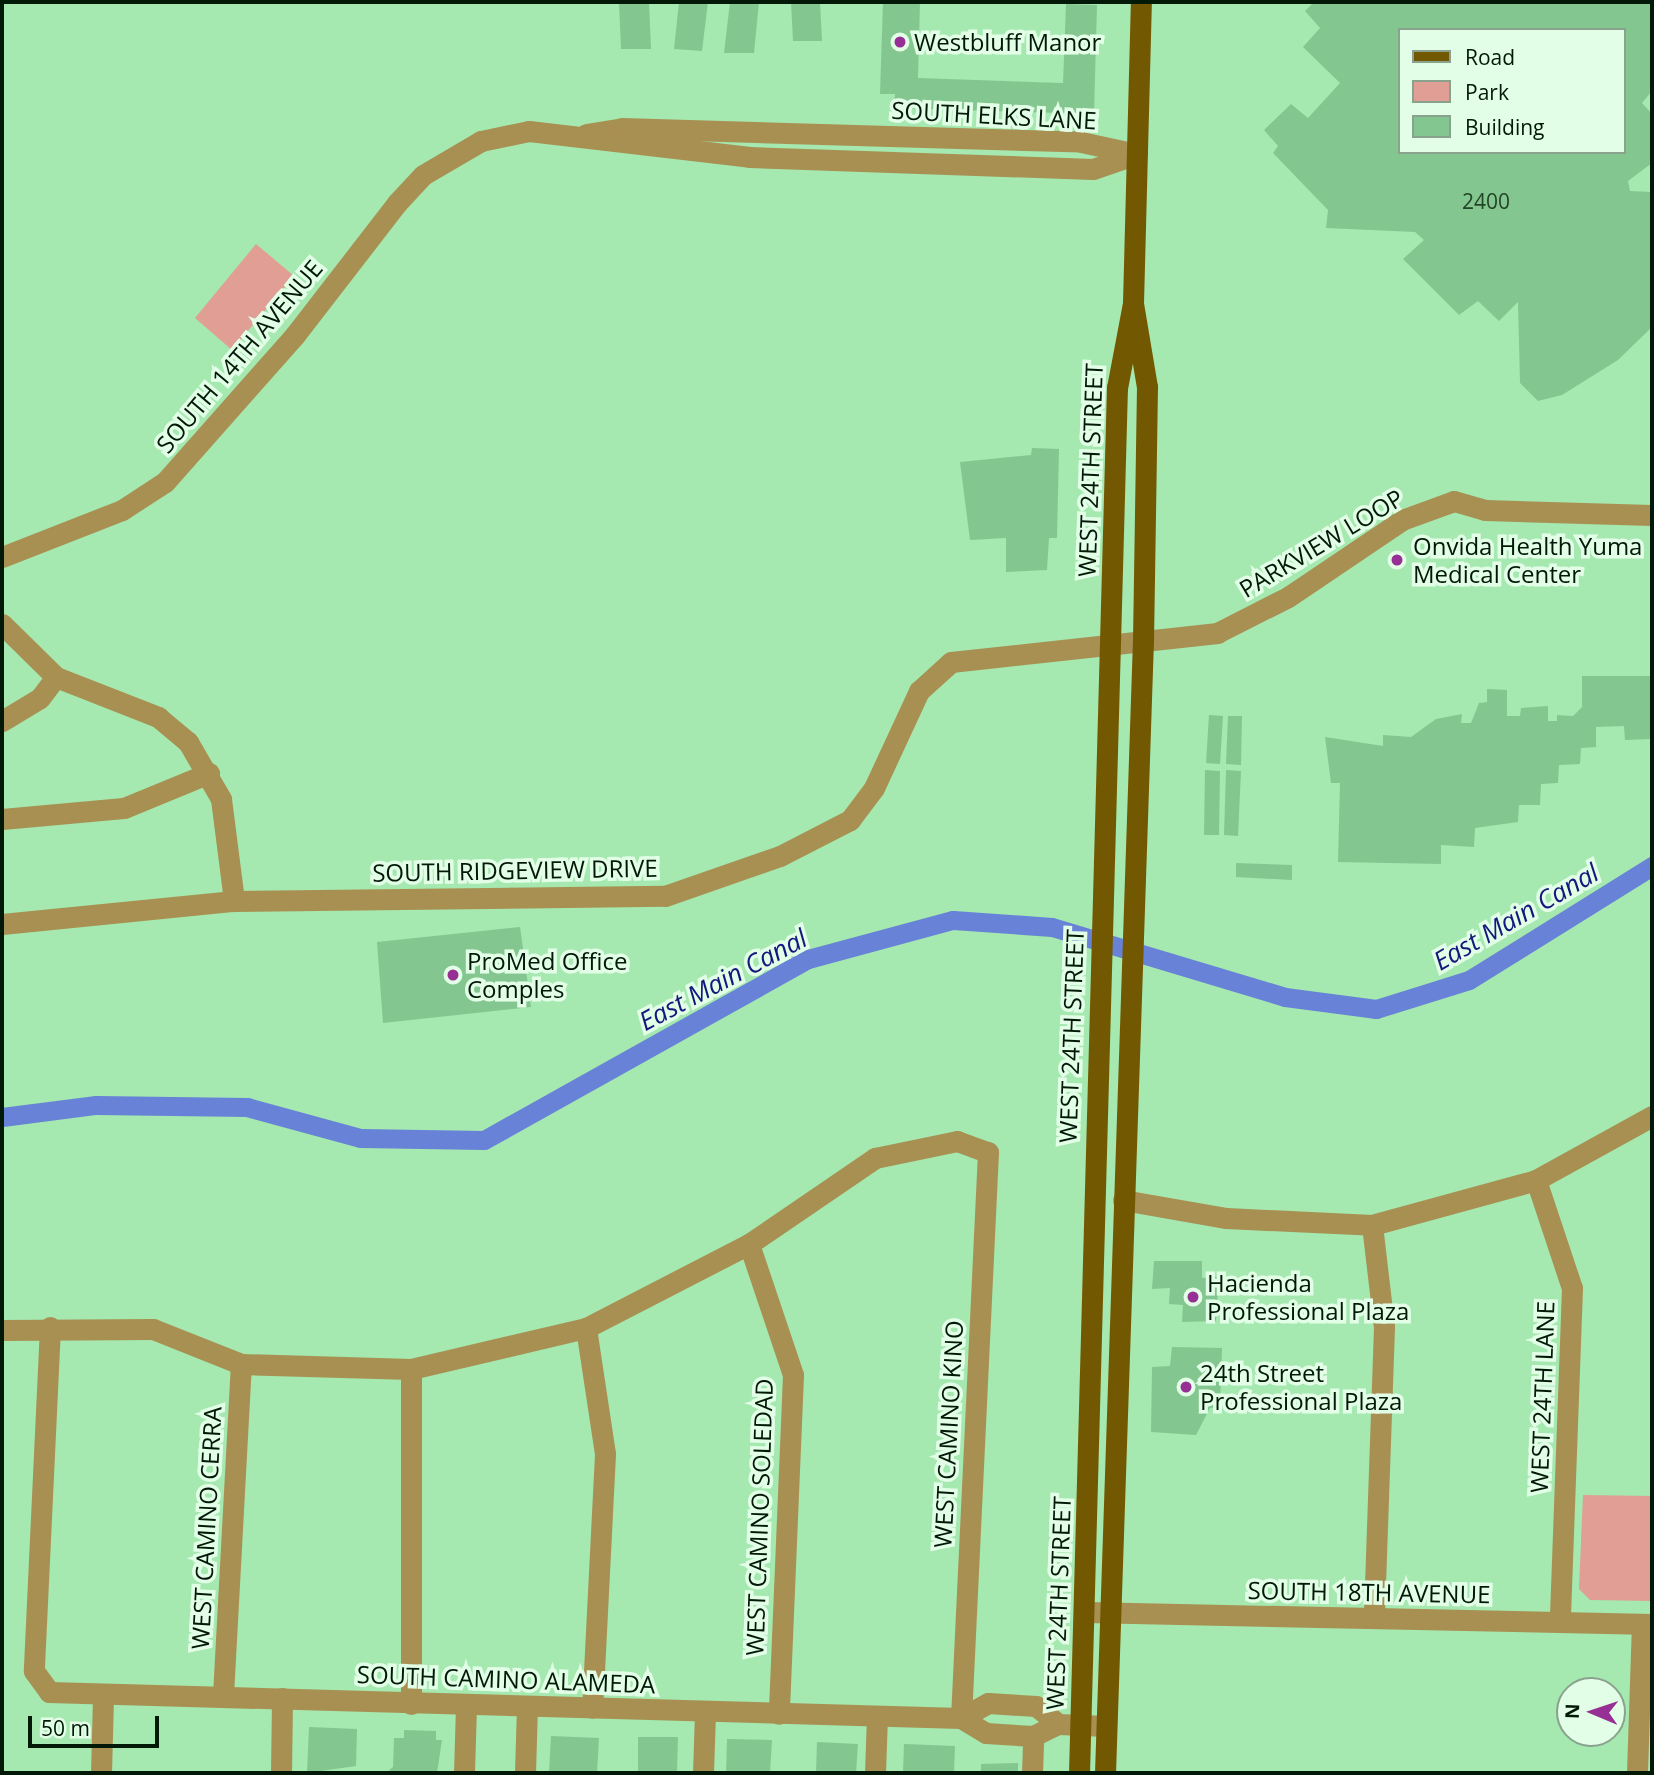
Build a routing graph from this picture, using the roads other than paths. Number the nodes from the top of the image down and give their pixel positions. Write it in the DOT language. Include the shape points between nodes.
graph roads {
  1 [pos="1141,2"];
  2 [pos="481,141"];
  3 [pos="1137,153"];
  4 [pos="1133,303"];
  5 [pos="1652,515"];
  6 [pos="2,557"];
  7 [pos="2,624"];
  8 [pos="1143,641"];
  9 [pos="1111,642"];
  10 [pos="56,677"];
  11 [pos="2,721"];
  12 [pos="209,773"];
  13 [pos="2,819"];
  14 [pos="234,901"];
  15 [pos="2,924"];
  16 [pos="1097,1067"];
  17 [pos="1652,1116"];
  18 [pos="1536,1180"];
  19 [pos="1123,1200"];
  20 [pos="1372,1225"];
  21 [pos="749,1244"];
  22 [pos="50,1327"];
  23 [pos="586,1328"];
  24 [pos="2,1330"];
  25 [pos="241,1364"];
  26 [pos="411,1368"];
  27 [pos="1086,1612"];
  28 [pos="1109,1612"];
  29 [pos="1374,1618"];
  30 [pos="1560,1622"];
  31 [pos="1647,1624"];
  32 [pos="223,1695"];
  33 [pos="103,1696"];
  34 [pos="282,1698"];
  35 [pos="411,1704"];
  36 [pos="466,1706"];
  37 [pos="527,1707"];
  38 [pos="592,1708"];
  39 [pos="705,1712"];
  40 [pos="779,1714"];
  41 [pos="877,1717"];
  42 [pos="961,1718"];
  43 [pos="1058,1724"];
  44 [pos="1080,1725"];
  45 [pos="1106,1726"];
  46 [pos="1033,1736"];
  47 [pos="101,1773"];
  48 [pos="281,1773"];
  49 [pos="464,1773"];
  50 [pos="525,1773"];
  51 [pos="703,1773"];
  52 [pos="876,1773"];
  53 [pos="1032,1773"];
  54 [pos="1079,1773"];
  55 [pos="1105,1773"];
  56 [pos="1637,1773"];
  1 -- 3 [label="main road, WEST 24TH STREET"];
  2 -- 3 [label="street, SOUTH ELKS LANE" via="529,131 584,135 646,149 1093,169"];
  2 -- 6 [label="street, SOUTH 14TH AVENUE" via="423,175 397,203 295,335 165,482 122,510"];
  3 -- 4 [label="main road, WEST 24TH STREET"];
  4 -- 8 [label="main road, WEST 24TH STREET" via="1147,387"];
  4 -- 9 [label="main road, WEST 24TH STREET" via="1117,388"];
  5 -- 8 [label="street, PARKVIEW LOOP" via="1485,510 1454,501 1402,520 1288,597 1217,633"];
  7 -- 10 [label="street"];
  8 -- 9 [label="street, PARKVIEW LOOP"];
  8 -- 19 [label="main road, WEST 24TH STREET"];
  9 -- 14 [label="street, SOUTH RIDGEVIEW DRIVE" via="951,662 919,691 874,788 850,820 780,856 665,896"];
  9 -- 16 [label="main road, WEST 24TH STREET"];
  10 -- 11 [label="street" via="40,698"];
  10 -- 12 [label="street" via="158,717 188,741"];
  12 -- 13 [label="street" via="124,808"];
  12 -- 14 [label="street" via="221,799"];
  14 -- 15 [label="street, SOUTH RIDGEVIEW DRIVE"];
  16 -- 19 [label="main road" via="1107,1095 1106,1181 1110,1193"];
  16 -- 27 [label="main road, WEST 24TH STREET"];
  17 -- 18 [label="street"];
  18 -- 20 [label="street"];
  18 -- 30 [label="street, WEST 24TH LANE" via="1572,1288"];
  19 -- 20 [label="street" via="1226,1218"];
  19 -- 28 [label="main road, WEST 24TH STREET"];
  20 -- 29 [label="street" via="1384,1327"];
  21 -- 23 [label="street"];
  21 -- 40 [label="street, WEST CAMINO SOLEDAD" via="793,1375"];
  21 -- 42 [label="street, WEST CAMINO KINO" via="875,1158 957,1141 988,1152"];
  22 -- 24 [label="street"];
  22 -- 25 [label="street" via="153,1329"];
  22 -- 33 [label="street, SOUTH CAMINO ALAMEDA" via="34,1671 49,1692"];
  23 -- 26 [label="street"];
  23 -- 38 [label="street" via="605,1454"];
  25 -- 26 [label="street"];
  25 -- 32 [label="street, WEST CAMINO CERRA"];
  26 -- 35 [label="street"];
  27 -- 28 [label="street, SOUTH 18TH AVENUE"];
  27 -- 44 [label="main road, WEST 24TH STREET"];
  28 -- 29 [label="street, SOUTH 18TH AVENUE"];
  28 -- 45 [label="main road, WEST 24TH STREET"];
  29 -- 30 [label="street, SOUTH 18TH AVENUE"];
  30 -- 31 [label="street, SOUTH 18TH AVENUE"];
  31 -- 56 [label="street"];
  32 -- 33 [label="street, SOUTH CAMINO ALAMEDA"];
  32 -- 34 [label="street, SOUTH CAMINO ALAMEDA"];
  33 -- 47 [label="street"];
  34 -- 35 [label="street, SOUTH CAMINO ALAMEDA"];
  34 -- 48 [label="street"];
  35 -- 36 [label="street, SOUTH CAMINO ALAMEDA"];
  36 -- 37 [label="street, SOUTH CAMINO ALAMEDA"];
  36 -- 49 [label="street"];
  37 -- 38 [label="street, SOUTH CAMINO ALAMEDA"];
  37 -- 50 [label="street"];
  38 -- 39 [label="street, SOUTH CAMINO ALAMEDA"];
  39 -- 40 [label="street, SOUTH CAMINO ALAMEDA"];
  39 -- 51 [label="street"];
  40 -- 41 [label="street, SOUTH CAMINO ALAMEDA"];
  41 -- 42 [label="street, SOUTH CAMINO ALAMEDA"];
  41 -- 52 [label="street"];
  42 -- 43 [label="street, SOUTH CAMINO ALAMEDA" via="988,1703 1036,1706"];
  42 -- 46 [label="street, SOUTH CAMINO ALAMEDA" via="986,1733"];
  43 -- 44 [label="street, SOUTH CAMINO ALAMEDA"];
  43 -- 46 [label="street, SOUTH CAMINO ALAMEDA"];
  44 -- 45 [label="street, SOUTH CAMINO ALAMEDA"];
  44 -- 54 [label="main road, WEST 24TH STREET"];
  45 -- 55 [label="main road, WEST 24TH STREET"];
  46 -- 53 [label="street"];
}
